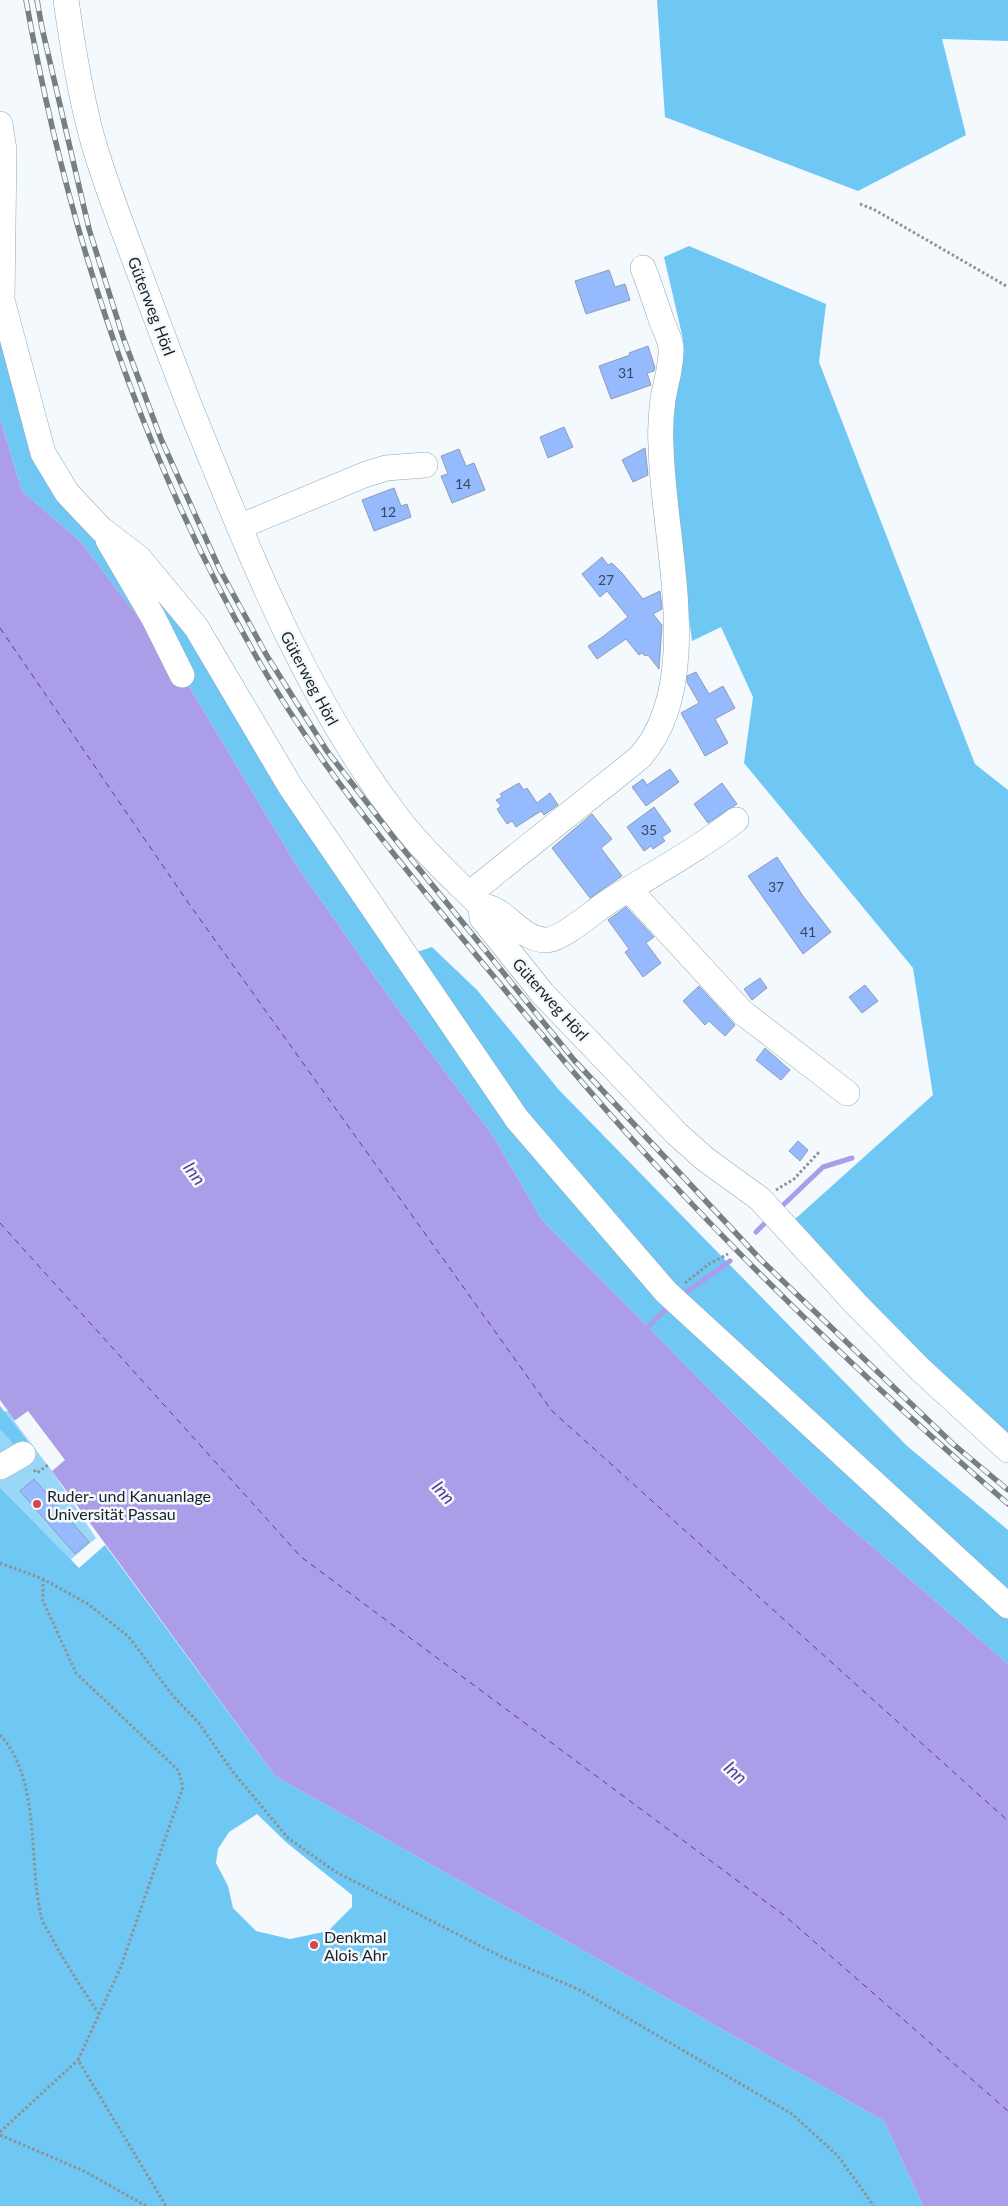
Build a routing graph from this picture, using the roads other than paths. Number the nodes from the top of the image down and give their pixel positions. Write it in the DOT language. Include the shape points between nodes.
graph roads {
  1 [pos="66,0"];
  2 [pos="0,124"];
  3 [pos="643,268"];
  4 [pos="425,465"];
  5 [pos="239,527"];
  6 [pos="101,529"];
  7 [pos="182,675"];
  8 [pos="736,820"];
  9 [pos="629,889"];
  10 [pos="475,900"];
  11 [pos="847,1093"];
  12 [pos="1008,1450"];
  13 [pos="30,1464"];
  14 [pos="0,1467"];
  15 [pos="1008,1606"];
  1 -- 5 [label="street, Güterweg Hörl" via="90,129 105,179 173,364"];
  2 -- 6 [label="street" via="4,150 2,300 43,453 67,493"];
  3 -- 10 [label="street" via="671,346 670,370 663,400 661,445 677,623 676,670 667,706 661,727 639,758 502,869"];
  4 -- 5 [label="street" via="386,468 364,475"];
  5 -- 10 [label="street, Güterweg Hörl" via="291,644 322,704 356,758 401,822 434,861"];
  6 -- 7 [label="street" via="153,617"];
  6 -- 15 [label="street" via="139,558 196,627 290,786 517,1119 670,1296"];
  8 -- 9 [label="street"];
  9 -- 10 [label="street" via="548,940 524,931 491,907"];
  9 -- 11 [label="street" via="742,1012"];
  10 -- 12 [label="street, Güterweg Hörl" via="482,918 543,994 639,1095 705,1159 760,1199 875,1324"];
  13 -- 14 [label="street"];
}
